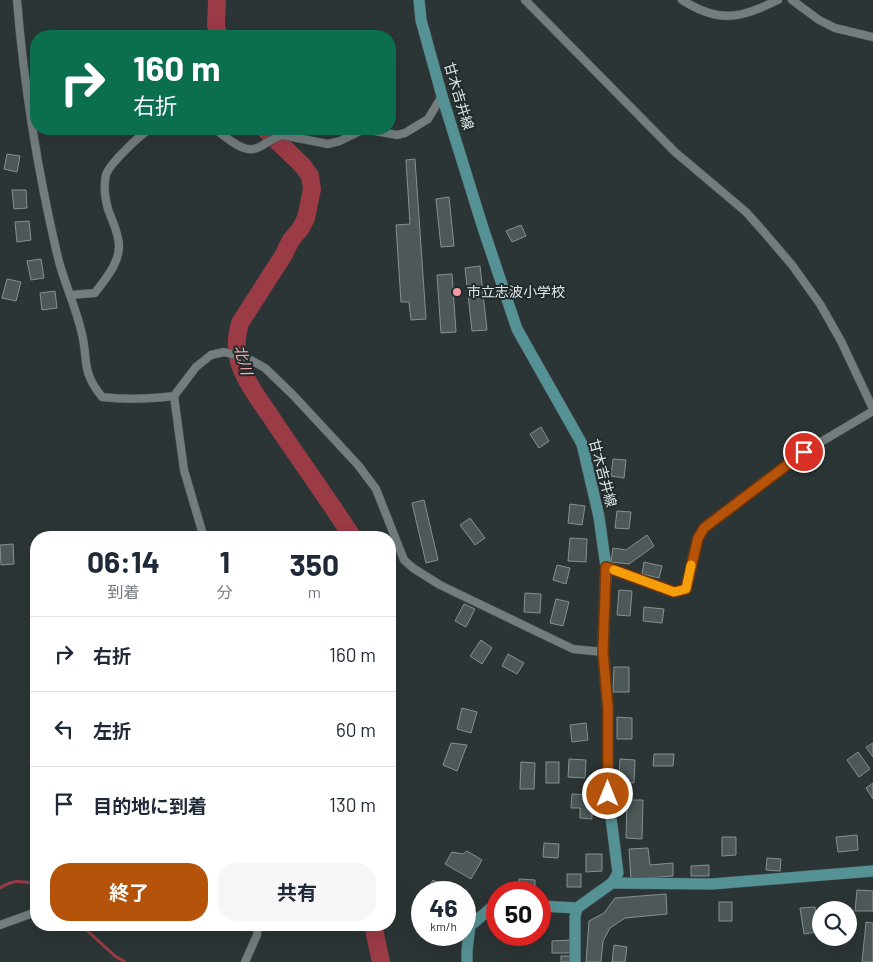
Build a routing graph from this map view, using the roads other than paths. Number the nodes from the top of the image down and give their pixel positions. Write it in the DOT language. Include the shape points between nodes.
graph roads {
  1 [pos="18,0"];
  2 [pos="419,0"];
  3 [pos="525,0"];
  4 [pos="682,0"];
  5 [pos="778,0"];
  6 [pos="792,0"];
  7 [pos="873,37"];
  8 [pos="442,96"];
  9 [pos="30,109"];
  10 [pos="34,135"];
  11 [pos="141,135"];
  12 [pos="224,135"];
  13 [pos="280,135"];
  14 [pos="287,135"];
  15 [pos="353,135"];
  16 [pos="396,135"];
  17 [pos="70,295"];
  18 [pos="174,396"];
  19 [pos="873,410"];
  20 [pos="202,531"];
  21 [pos="393,531"];
  22 [pos="396,540"];
  23 [pos="606,567"];
  24 [pos="603,652"];
  25 [pos="873,871"];
  26 [pos="612,883"];
  27 [pos="551,907"];
  28 [pos="577,908"];
  29 [pos="486,912"];
  30 [pos="30,914"];
  31 [pos="0,925"];
  32 [pos="257,931"];
  33 [pos="245,962"];
  34 [pos="467,962"];
  35 [pos="575,962"];
  1 -- 9 [label="street"];
  2 -- 8 [label="main road, 甘木吉井線" via="421,20"];
  3 -- 19 [label="street" via="669,146 746,212 792,264 841,341"];
  4 -- 5 [label="street" via="698,10 724,16 750,13"];
  6 -- 7 [label="street" via="835,28"];
  8 -- 16 [label="street" via="428,119"];
  8 -- 23 [label="main road, 甘木吉井線" via="517,329 582,444 599,517"];
  10 -- 17 [label="street" via="58,260"];
  11 -- 17 [label="street" via="106,173 104,188 108,210 120,247 115,264 95,293"];
  12 -- 13 [label="street" via="245,148 256,149"];
  14 -- 15 [label="street" via="328,144"];
  17 -- 18 [label="street" via="82,331 86,369 91,384 102,397 149,400"];
  18 -- 20 [label="street" via="184,470"];
  18 -- 21 [label="street" via="196,367 211,355 224,352 247,358 265,368 358,465 376,489"];
  19 -- 23 [label="street" via="804,452 704,528 698,538 686,589 674,592"];
  22 -- 24 [label="street" via="404,560 440,584 573,649"];
  23 -- 24 [label="main road, 甘木吉井線"];
  24 -- 26 [label="main road, 甘木吉井線" via="608,709 608,794 618,873"];
  25 -- 26 [label="main road" via="712,884"];
  26 -- 28 [label="main road"];
  27 -- 28 [label="main road"];
  28 -- 35 [label="main road"];
  29 -- 34 [label="main road" via="470,926"];
  30 -- 31 [label="street"];
  32 -- 33 [label="street"];
}
